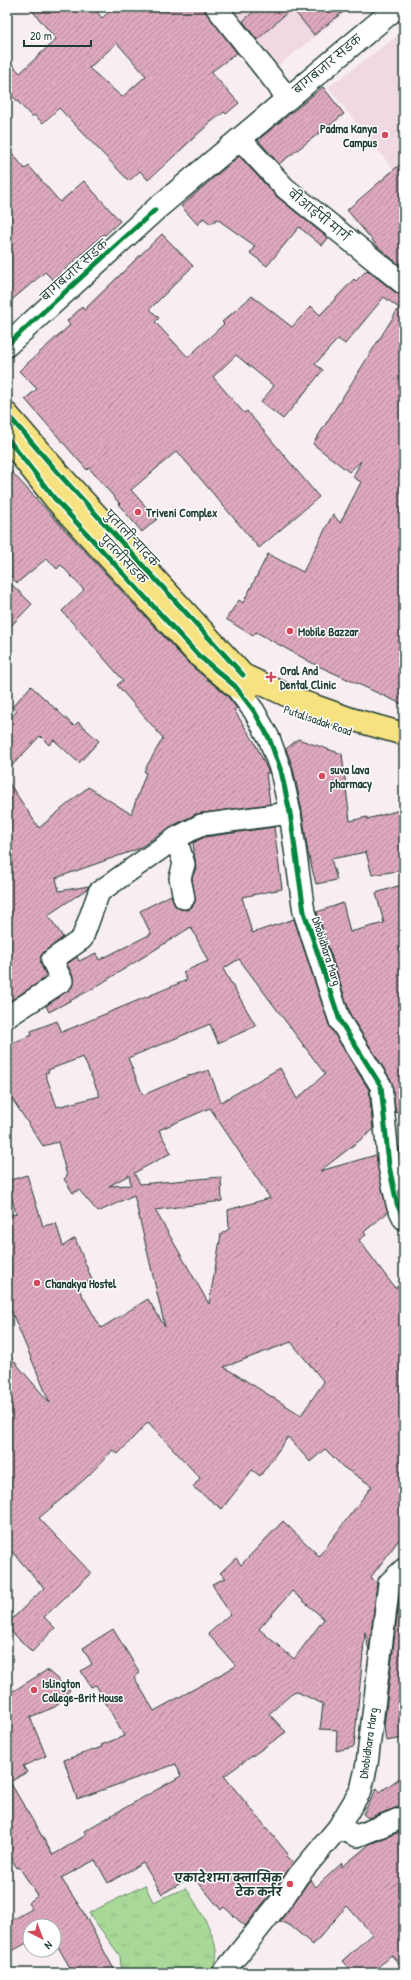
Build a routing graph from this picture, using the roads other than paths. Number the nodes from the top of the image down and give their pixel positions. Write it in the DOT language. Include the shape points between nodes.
graph roads {
  1 [pos="216,7"];
  2 [pos="397,7"];
  3 [pos="287,98"];
  4 [pos="240,139"];
  5 [pos="404,284"];
  6 [pos="7,346"];
  7 [pos="7,414"];
  8 [pos="7,438"];
  9 [pos="239,681"];
  10 [pos="404,734"];
  11 [pos="404,747"];
  12 [pos="290,813"];
  13 [pos="176,838"];
  14 [pos="184,898"];
  15 [pos="7,1017"];
  16 [pos="404,1220"];
  17 [pos="404,1570"];
  18 [pos="404,1817"];
  19 [pos="338,1828"];
  20 [pos="223,1973"];
  1 -- 3 [label="street"];
  2 -- 3 [label="main road, बागबजार सडक"];
  3 -- 4 [label="main road, बागबजार सडक"];
  4 -- 5 [label="street, वीआईपी मार्ग" via="285,188"];
  4 -- 6 [label="main road, बागबजार सडक" via="155,210"];
  7 -- 9 [label="main road, पुताली सादक"];
  8 -- 9 [label="main road, पुतलीसडक" via="66,511 198,655"];
  9 -- 10 [label="main road"];
  9 -- 11 [label="main road, Putalisadak Road" via="286,711"];
  9 -- 12 [label="street, Dhobidhara Marg" via="269,738 281,772"];
  12 -- 13 [label="street" via="201,825"];
  12 -- 16 [label="street, Dhobidhara Marg" via="304,912 337,1014 381,1086 389,1166 397,1204"];
  13 -- 14 [label="street" via="184,864 180,878"];
  13 -- 15 [label="street" via="99,892 82,940 52,960 62,981"];
  17 -- 19 [label="street, Dhobidhara Marg" via="389,1583 367,1764 361,1790"];
  18 -- 19 [label="street" via="357,1836"];
  19 -- 20 [label="street, Dhobidhara Marg"];
}
